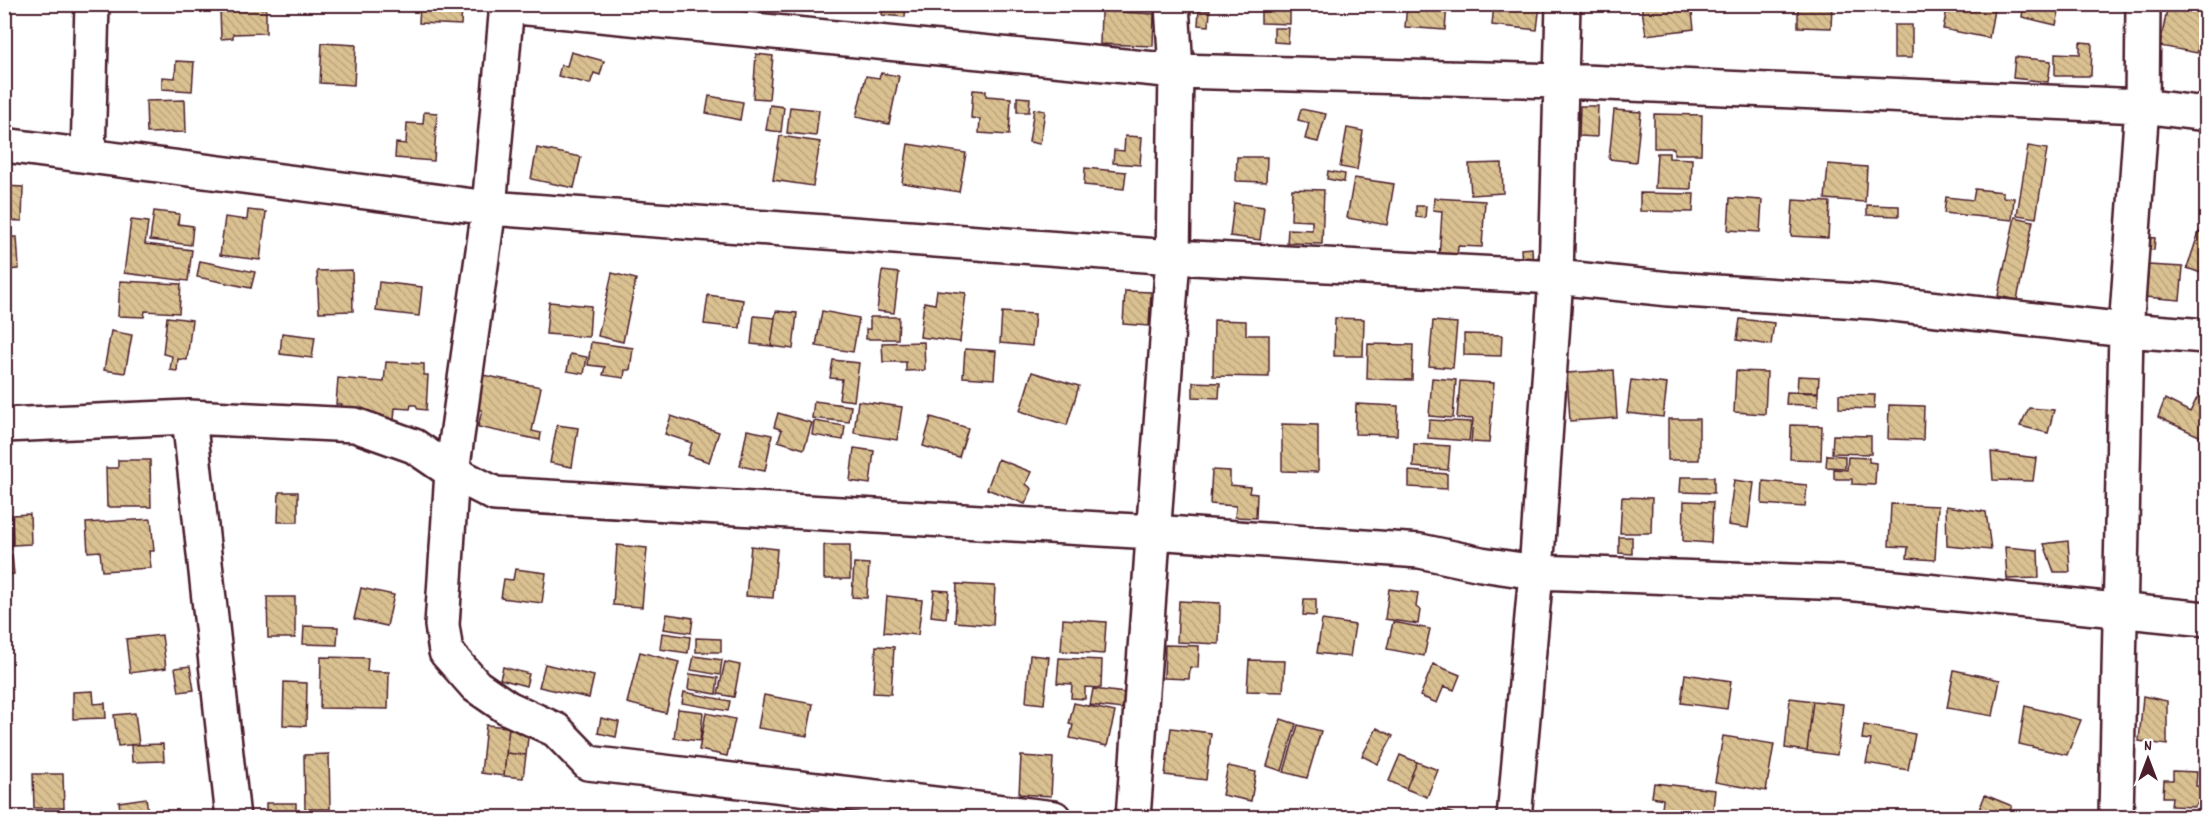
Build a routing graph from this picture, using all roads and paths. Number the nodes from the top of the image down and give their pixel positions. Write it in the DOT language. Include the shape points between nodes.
graph roads {
  1 [pos="92,4"];
  2 [pos="1172,4"];
  3 [pos="1563,4"];
  4 [pos="2143,4"];
  5 [pos="507,5"];
  6 [pos="1176,71"];
  7 [pos="1560,81"];
  8 [pos="2142,106"];
  9 [pos="2206,114"];
  10 [pos="4,145"];
  11 [pos="88,156"];
  12 [pos="489,208"];
  13 [pos="1173,257"];
  14 [pos="1556,277"];
  15 [pos="2126,330"];
  16 [pos="2206,336"];
  17 [pos="189,417"];
  18 [pos="4,425"];
  19 [pos="452,472"];
  20 [pos="1153,532"];
  21 [pos="1536,572"];
  22 [pos="2120,609"];
  23 [pos="2206,619"];
  24 [pos="233,818"];
  25 [pos="1054,818"];
  26 [pos="1133,818"];
  27 [pos="1514,818"];
  28 [pos="2116,818"];
  1 -- 11 [label="street"];
  2 -- 6 [label="street"];
  3 -- 7 [label="street"];
  4 -- 8 [label="street"];
  5 -- 6 [label="street"];
  5 -- 12 [label="street"];
  6 -- 7 [label="street"];
  6 -- 13 [label="street"];
  7 -- 8 [label="street"];
  7 -- 14 [label="street"];
  8 -- 9 [label="street"];
  8 -- 15 [label="street"];
  10 -- 11 [label="street"];
  11 -- 12 [label="street"];
  12 -- 13 [label="street"];
  12 -- 19 [label="street"];
  13 -- 14 [label="street"];
  13 -- 20 [label="street"];
  14 -- 15 [label="street" via="1669,289 1875,302"];
  14 -- 21 [label="street"];
  15 -- 16 [label="street"];
  15 -- 22 [label="street"];
  17 -- 18 [label="street"];
  17 -- 19 [label="street" via="355,425 414,446"];
  17 -- 24 [label="street"];
  19 -- 20 [label="street" via="495,494 535,498"];
  19 -- 25 [label="street" via="442,625 446,652 476,686 508,708 556,730 588,763"];
  20 -- 21 [label="street" via="1420,551"];
  20 -- 26 [label="street"];
  21 -- 22 [label="street" via="1846,583"];
  21 -- 27 [label="street"];
  22 -- 23 [label="street"];
  22 -- 28 [label="street"];
}
